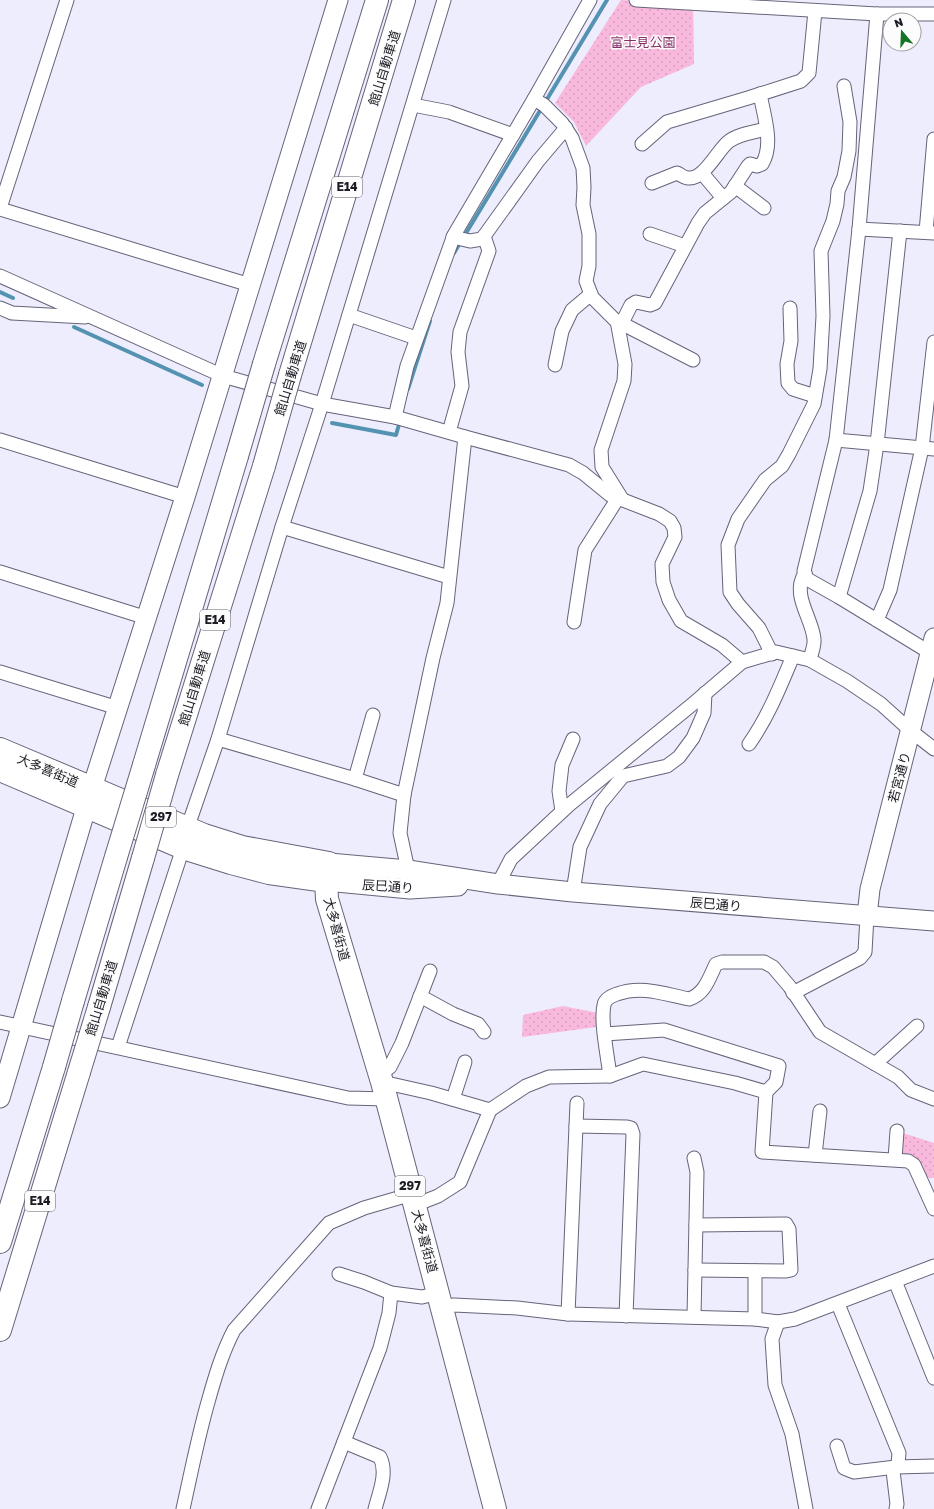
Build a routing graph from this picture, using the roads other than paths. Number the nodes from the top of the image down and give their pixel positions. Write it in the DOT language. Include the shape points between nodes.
graph roads {
  1 [pos="67,0"];
  2 [pos="338,0"];
  3 [pos="377,0"];
  4 [pos="404,0"];
  5 [pos="444,0"];
  6 [pos="590,0"];
  7 [pos="636,0"];
  8 [pos="815,11"];
  9 [pos="877,14"];
  10 [pos="934,14"];
  11 [pos="844,86"];
  12 [pos="760,94"];
  13 [pos="534,99"];
  14 [pos="413,105"];
  15 [pos="566,128"];
  16 [pos="766,129"];
  17 [pos="513,135"];
  18 [pos="934,139"];
  19 [pos="642,144"];
  20 [pos="702,173"];
  21 [pos="652,183"];
  22 [pos="735,186"];
  23 [pos="723,198"];
  24 [pos="764,208"];
  25 [pos="0,209"];
  26 [pos="859,229"];
  27 [pos="900,231"];
  28 [pos="930,232"];
  29 [pos="650,234"];
  30 [pos="484,236"];
  31 [pos="453,237"];
  32 [pos="685,246"];
  33 [pos="0,276"];
  34 [pos="250,285"];
  35 [pos="591,294"];
  36 [pos="0,308"];
  37 [pos="790,308"];
  38 [pos="349,315"];
  39 [pos="93,318"];
  40 [pos="620,322"];
  41 [pos="416,338"];
  42 [pos="934,342"];
  43 [pos="693,360"];
  44 [pos="555,365"];
  45 [pos="223,376"];
  46 [pos="815,396"];
  47 [pos="322,404"];
  48 [pos="395,417"];
  49 [pos="449,432"];
  50 [pos="465,437"];
  51 [pos="0,440"];
  52 [pos="836,440"];
  53 [pos="877,444"];
  54 [pos="928,448"];
  55 [pos="185,497"];
  56 [pos="620,499"];
  57 [pos="282,527"];
  58 [pos="0,572"];
  59 [pos="805,573"];
  60 [pos="449,577"];
  61 [pos="839,597"];
  62 [pos="147,618"];
  63 [pos="877,620"];
  64 [pos="574,622"];
  65 [pos="933,648"];
  66 [pos="772,654"];
  67 [pos="793,656"];
  68 [pos="810,660"];
  69 [pos="742,662"];
  70 [pos="0,672"];
  71 [pos="705,693"];
  72 [pos="118,708"];
  73 [pos="373,716"];
  74 [pos="911,731"];
  75 [pos="218,739"];
  76 [pos="573,739"];
  77 [pos="749,744"];
  78 [pos="0,749"];
  79 [pos="934,749"];
  80 [pos="0,770"];
  81 [pos="355,779"];
  82 [pos="404,795"];
  83 [pos="89,798"];
  84 [pos="562,811"];
  85 [pos="185,838"];
  86 [pos="408,870"];
  87 [pos="327,872"];
  88 [pos="498,884"];
  89 [pos="573,892"];
  90 [pos="867,916"];
  91 [pos="934,921"];
  92 [pos="430,971"];
  93 [pos="793,993"];
  94 [pos="420,996"];
  95 [pos="0,1022"];
  96 [pos="21,1026"];
  97 [pos="917,1026"];
  98 [pos="484,1032"];
  99 [pos="605,1034"];
  100 [pos="118,1048"];
  101 [pos="465,1062"];
  102 [pos="874,1064"];
  103 [pos="610,1076"];
  104 [pos="383,1085"];
  105 [pos="766,1092"];
  106 [pos="0,1098"];
  107 [pos="934,1099"];
  108 [pos="453,1100"];
  109 [pos="577,1103"];
  110 [pos="490,1110"];
  111 [pos="820,1111"];
  112 [pos="576,1126"];
  113 [pos="897,1131"];
  114 [pos="815,1155"];
  115 [pos="694,1158"];
  116 [pos="895,1159"];
  117 [pos="414,1200"];
  118 [pos="934,1209"];
  119 [pos="696,1225"];
  120 [pos="0,1242"];
  121 [pos="934,1266"];
  122 [pos="695,1270"];
  123 [pos="755,1271"];
  124 [pos="339,1274"];
  125 [pos="895,1281"];
  126 [pos="391,1293"];
  127 [pos="440,1300"];
  128 [pos="838,1304"];
  129 [pos="568,1314"];
  130 [pos="626,1316"];
  131 [pos="694,1318"];
  132 [pos="754,1319"];
  133 [pos="778,1322"];
  134 [pos="0,1330"];
  135 [pos="934,1378"];
  136 [pos="344,1442"];
  137 [pos="837,1446"];
  138 [pos="934,1466"];
  139 [pos="896,1467"];
  140 [pos="183,1509"];
  141 [pos="318,1509"];
  142 [pos="375,1509"];
  143 [pos="495,1509"];
  144 [pos="806,1509"];
  145 [pos="896,1509"];
  1 -- 25 [label="street"];
  2 -- 34 [label="street"];
  3 -- 120 [label="highway, 館山自動車道 / E14, bridge" via="264,364"];
  4 -- 134 [label="highway, 館山自動車道 / E14, bridge"];
  5 -- 14 [label="street"];
  6 -- 13 [label="street"];
  7 -- 8 [label="street"];
  8 -- 9 [label="street"];
  8 -- 12 [label="street" via="809,73 801,81"];
  9 -- 10 [label="street"];
  9 -- 26 [label="street"];
  11 -- 46 [label="street" via="850,122 849,151 833,221 821,250 823,316 820,369"];
  12 -- 16 [label="street"];
  12 -- 19 [label="street" via="667,122"];
  13 -- 15 [label="street" via="544,105"];
  13 -- 17 [label="street"];
  14 -- 17 [label="street" via="449,112"];
  14 -- 38 [label="street"];
  15 -- 30 [label="street" via="538,161"];
  15 -- 35 [label="street" via="583,168 583,205 589,234 589,266 586,281"];
  16 -- 20 [label="street" via="728,141"];
  16 -- 22 [label="street" via="767,158 757,166 750,164"];
  17 -- 31 [label="street"];
  18 -- 28 [label="street"];
  20 -- 21 [label="street" via="687,179 678,173"];
  20 -- 23 [label="street"];
  22 -- 23 [label="street"];
  22 -- 24 [label="street"];
  23 -- 32 [label="street" via="706,212"];
  25 -- 34 [label="street"];
  26 -- 27 [label="street"];
  26 -- 52 [label="street"];
  27 -- 28 [label="street"];
  27 -- 53 [label="street"];
  29 -- 32 [label="street"];
  30 -- 31 [label="street" via="482,239 470,241"];
  30 -- 49 [label="street" via="489,251 460,332 458,352 462,386"];
  31 -- 41 [label="street"];
  32 -- 40 [label="street" via="655,303 650,305 636,302 631,305"];
  33 -- 39 [label="street"];
  34 -- 45 [label="street"];
  35 -- 40 [label="street"];
  35 -- 44 [label="street" via="572,310 562,331"];
  36 -- 39 [label="street" via="12,313"];
  37 -- 46 [label="street" via="788,383 793,389"];
  38 -- 41 [label="street"];
  38 -- 47 [label="street"];
  39 -- 45 [label="street"];
  40 -- 43 [label="street"];
  40 -- 56 [label="street" via="625,364 624,381 602,450 602,467"];
  41 -- 48 [label="street" via="406,366"];
  42 -- 54 [label="street"];
  45 -- 47 [label="street"];
  45 -- 55 [label="street"];
  46 -- 66 [label="street" via="814,404 790,454 782,466 765,480 738,519 728,545 730,592 759,628"];
  47 -- 48 [label="street"];
  47 -- 57 [label="street"];
  48 -- 49 [label="street"];
  49 -- 50 [label="street"];
  50 -- 56 [label="street" via="569,465 584,473 610,495"];
  50 -- 60 [label="street"];
  51 -- 55 [label="street"];
  52 -- 53 [label="street"];
  52 -- 59 [label="street"];
  53 -- 54 [label="street"];
  53 -- 61 [label="street" via="870,491"];
  54 -- 63 [label="street" via="890,590"];
  55 -- 62 [label="street"];
  56 -- 64 [label="street" via="585,550"];
  56 -- 69 [label="street" via="670,521 675,537 662,564 663,582 669,600 681,621 722,645"];
  57 -- 60 [label="street"];
  57 -- 75 [label="street"];
  58 -- 62 [label="street"];
  59 -- 61 [label="street" via="807,580"];
  59 -- 68 [label="street" via="800,581 799,591 814,640"];
  60 -- 82 [label="street" via="447,603"];
  61 -- 63 [label="street"];
  62 -- 72 [label="street"];
  63 -- 65 [label="street"];
  65 -- 74 [label="street, 若宮通り"];
  66 -- 67 [label="street" via="776,652"];
  66 -- 69 [label="street"];
  67 -- 68 [label="street"];
  67 -- 77 [label="street" via="778,692"];
  68 -- 74 [label="street" via="881,704"];
  69 -- 71 [label="street"];
  70 -- 72 [label="street"];
  71 -- 84 [label="street"];
  71 -- 89 [label="street" via="704,713 693,738 679,757 668,766 623,776 600,804 580,847"];
  72 -- 83 [label="street"];
  73 -- 81 [label="street"];
  74 -- 79 [label="street"];
  74 -- 90 [label="street, 若宮通り" via="870,889"];
  75 -- 81 [label="street"];
  75 -- 85 [label="street"];
  76 -- 84 [label="street" via="562,765 559,791"];
  78 -- 83 [label="highway, 大多喜街道 / 297"];
  80 -- 83 [label="highway, 大多喜街道 / 297"];
  81 -- 82 [label="street"];
  82 -- 86 [label="street" via="400,833"];
  83 -- 85 [label="highway, 大多喜街道 / 297"];
  83 -- 96 [label="street"];
  84 -- 88 [label="street" via="511,859"];
  85 -- 87 [label="highway, 大多喜街道 / 297" via="231,863 269,873"];
  85 -- 100 [label="street"];
  86 -- 87 [label="street, 辰巳通り"];
  86 -- 88 [label="street, 辰巳通り"];
  87 -- 88 [label="street, 辰巳通り" via="410,889"];
  87 -- 104 [label="highway, 大多喜街道 / 297" via="327,899"];
  88 -- 89 [label="street, 辰巳通り"];
  89 -- 90 [label="street, 辰巳通り"];
  90 -- 91 [label="street, 辰巳通り"];
  90 -- 93 [label="street" via="865,952 860,958"];
  92 -- 94 [label="street"];
  93 -- 99 [label="street" via="773,967 764,962 722,962 716,964 702,992 696,997 689,999 642,989 628,990 610,996 604,1004"];
  93 -- 102 [label="street" via="820,1032"];
  94 -- 98 [label="street" via="478,1024"];
  94 -- 104 [label="street"];
  95 -- 96 [label="street"];
  96 -- 100 [label="street"];
  96 -- 106 [label="street"];
  97 -- 102 [label="street"];
  99 -- 103 [label="street"];
  99 -- 105 [label="street" via="664,1030 779,1066 776,1082"];
  100 -- 104 [label="street" via="348,1098"];
  101 -- 108 [label="street"];
  102 -- 107 [label="street" via="898,1077 912,1090"];
  103 -- 105 [label="street" via="643,1064"];
  103 -- 110 [label="street" via="549,1077 526,1086"];
  104 -- 108 [label="street"];
  104 -- 117 [label="highway, 大多喜街道 / 297"];
  105 -- 114 [label="street" via="762,1152"];
  108 -- 110 [label="street"];
  109 -- 112 [label="street"];
  110 -- 117 [label="street" via="460,1182 438,1196"];
  111 -- 114 [label="street"];
  112 -- 129 [label="street"];
  112 -- 130 [label="street" via="627,1127 631,1128 633,1134"];
  113 -- 116 [label="street"];
  114 -- 116 [label="street"];
  115 -- 119 [label="street" via="697,1172"];
  116 -- 118 [label="street" via="908,1161 914,1165"];
  117 -- 127 [label="highway, 大多喜街道 / 297"];
  117 -- 140 [label="street" via="364,1208 329,1223 234,1330 225,1347 213,1384"];
  119 -- 122 [label="street"];
  119 -- 123 [label="street" via="786,1224 789,1229 791,1270"];
  121 -- 125 [label="street"];
  122 -- 123 [label="street"];
  122 -- 131 [label="street"];
  123 -- 132 [label="street"];
  124 -- 126 [label="street"];
  125 -- 128 [label="street"];
  125 -- 135 [label="street"];
  126 -- 127 [label="street"];
  126 -- 136 [label="street" via="380,1348"];
  127 -- 129 [label="street" via="454,1305"];
  127 -- 143 [label="highway, 大多喜街道 / 297"];
  128 -- 133 [label="street" via="795,1319"];
  128 -- 139 [label="street" via="899,1453"];
  129 -- 130 [label="street"];
  130 -- 131 [label="street"];
  131 -- 132 [label="street"];
  132 -- 133 [label="street"];
  133 -- 144 [label="street" via="772,1339 774,1385 792,1434"];
  136 -- 141 [label="street"];
  136 -- 142 [label="street" via="380,1457 384,1472"];
  137 -- 139 [label="street" via="844,1468 848,1471"];
  138 -- 139 [label="street"];
  139 -- 145 [label="street" via="893,1471"];
}
